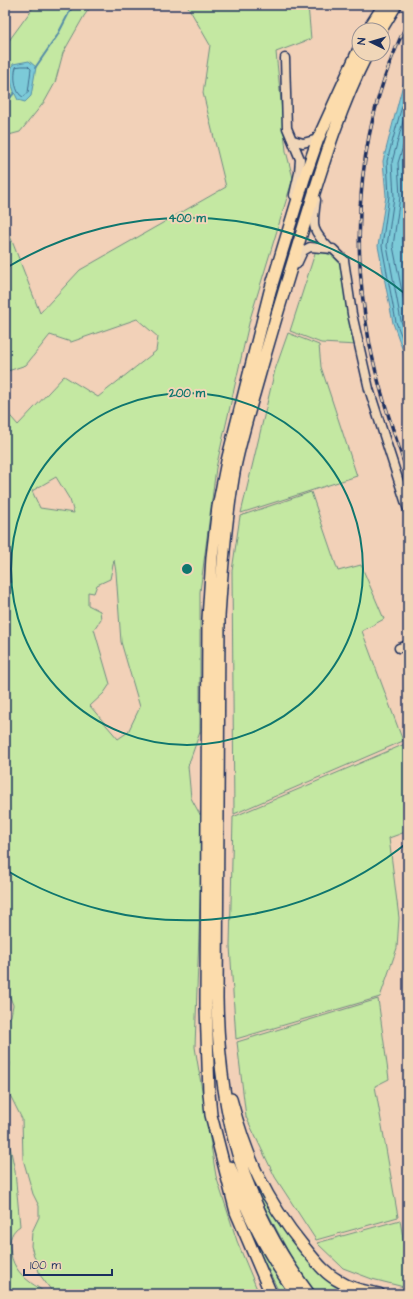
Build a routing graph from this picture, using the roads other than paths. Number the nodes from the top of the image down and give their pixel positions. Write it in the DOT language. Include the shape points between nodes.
graph roads {
  1 [pos="384,5"];
  2 [pos="396,5"];
  3 [pos="373,22"];
  4 [pos="386,22"];
  5 [pos="285,58"];
  6 [pos="353,62"];
  7 [pos="363,62"];
  8 [pos="318,138"];
  9 [pos="293,140"];
  10 [pos="319,178"];
  11 [pos="285,239"];
  12 [pos="329,248"];
  13 [pos="283,294"];
  14 [pos="408,510"];
  15 [pos="408,645"];
  16 [pos="398,648"];
  17 [pos="217,1023"];
  18 [pos="208,1049"];
  19 [pos="271,1294"];
  20 [pos="296,1294"];
  21 [pos="309,1294"];
  22 [pos="379,1294"];
  1 -- 3 [label="highway"];
  2 -- 4 [label="highway"];
  5 -- 9 [label="street" via="287,128"];
  6 -- 8 [label="highway"];
  7 -- 10 [label="highway" via="342,108"];
  8 -- 9 [label="street" via="303,143"];
  8 -- 11 [label="highway"];
  9 -- 11 [label="street" via="300,166 286,224"];
  10 -- 12 [label="street" via="313,223 315,232"];
  10 -- 13 [label="highway"];
  11 -- 18 [label="highway" via="226,461 212,557 208,627"];
  12 -- 13 [label="street" via="310,247 303,251"];
  12 -- 14 [label="street" via="338,252 344,260 352,314 369,389"];
  13 -- 17 [label="highway" via="236,466 223,558 219,625"];
  15 -- 16 [label="street"];
  17 -- 21 [label="highway" via="223,1092 240,1166 274,1241"];
  17 -- 22 [label="highway" via="228,1084 241,1134 250,1160 269,1198 296,1237 329,1275 350,1287"];
  18 -- 19 [label="highway" via="211,1115 225,1175 236,1212"];
  18 -- 20 [label="highway" via="216,1112 233,1174 267,1251"];
}
